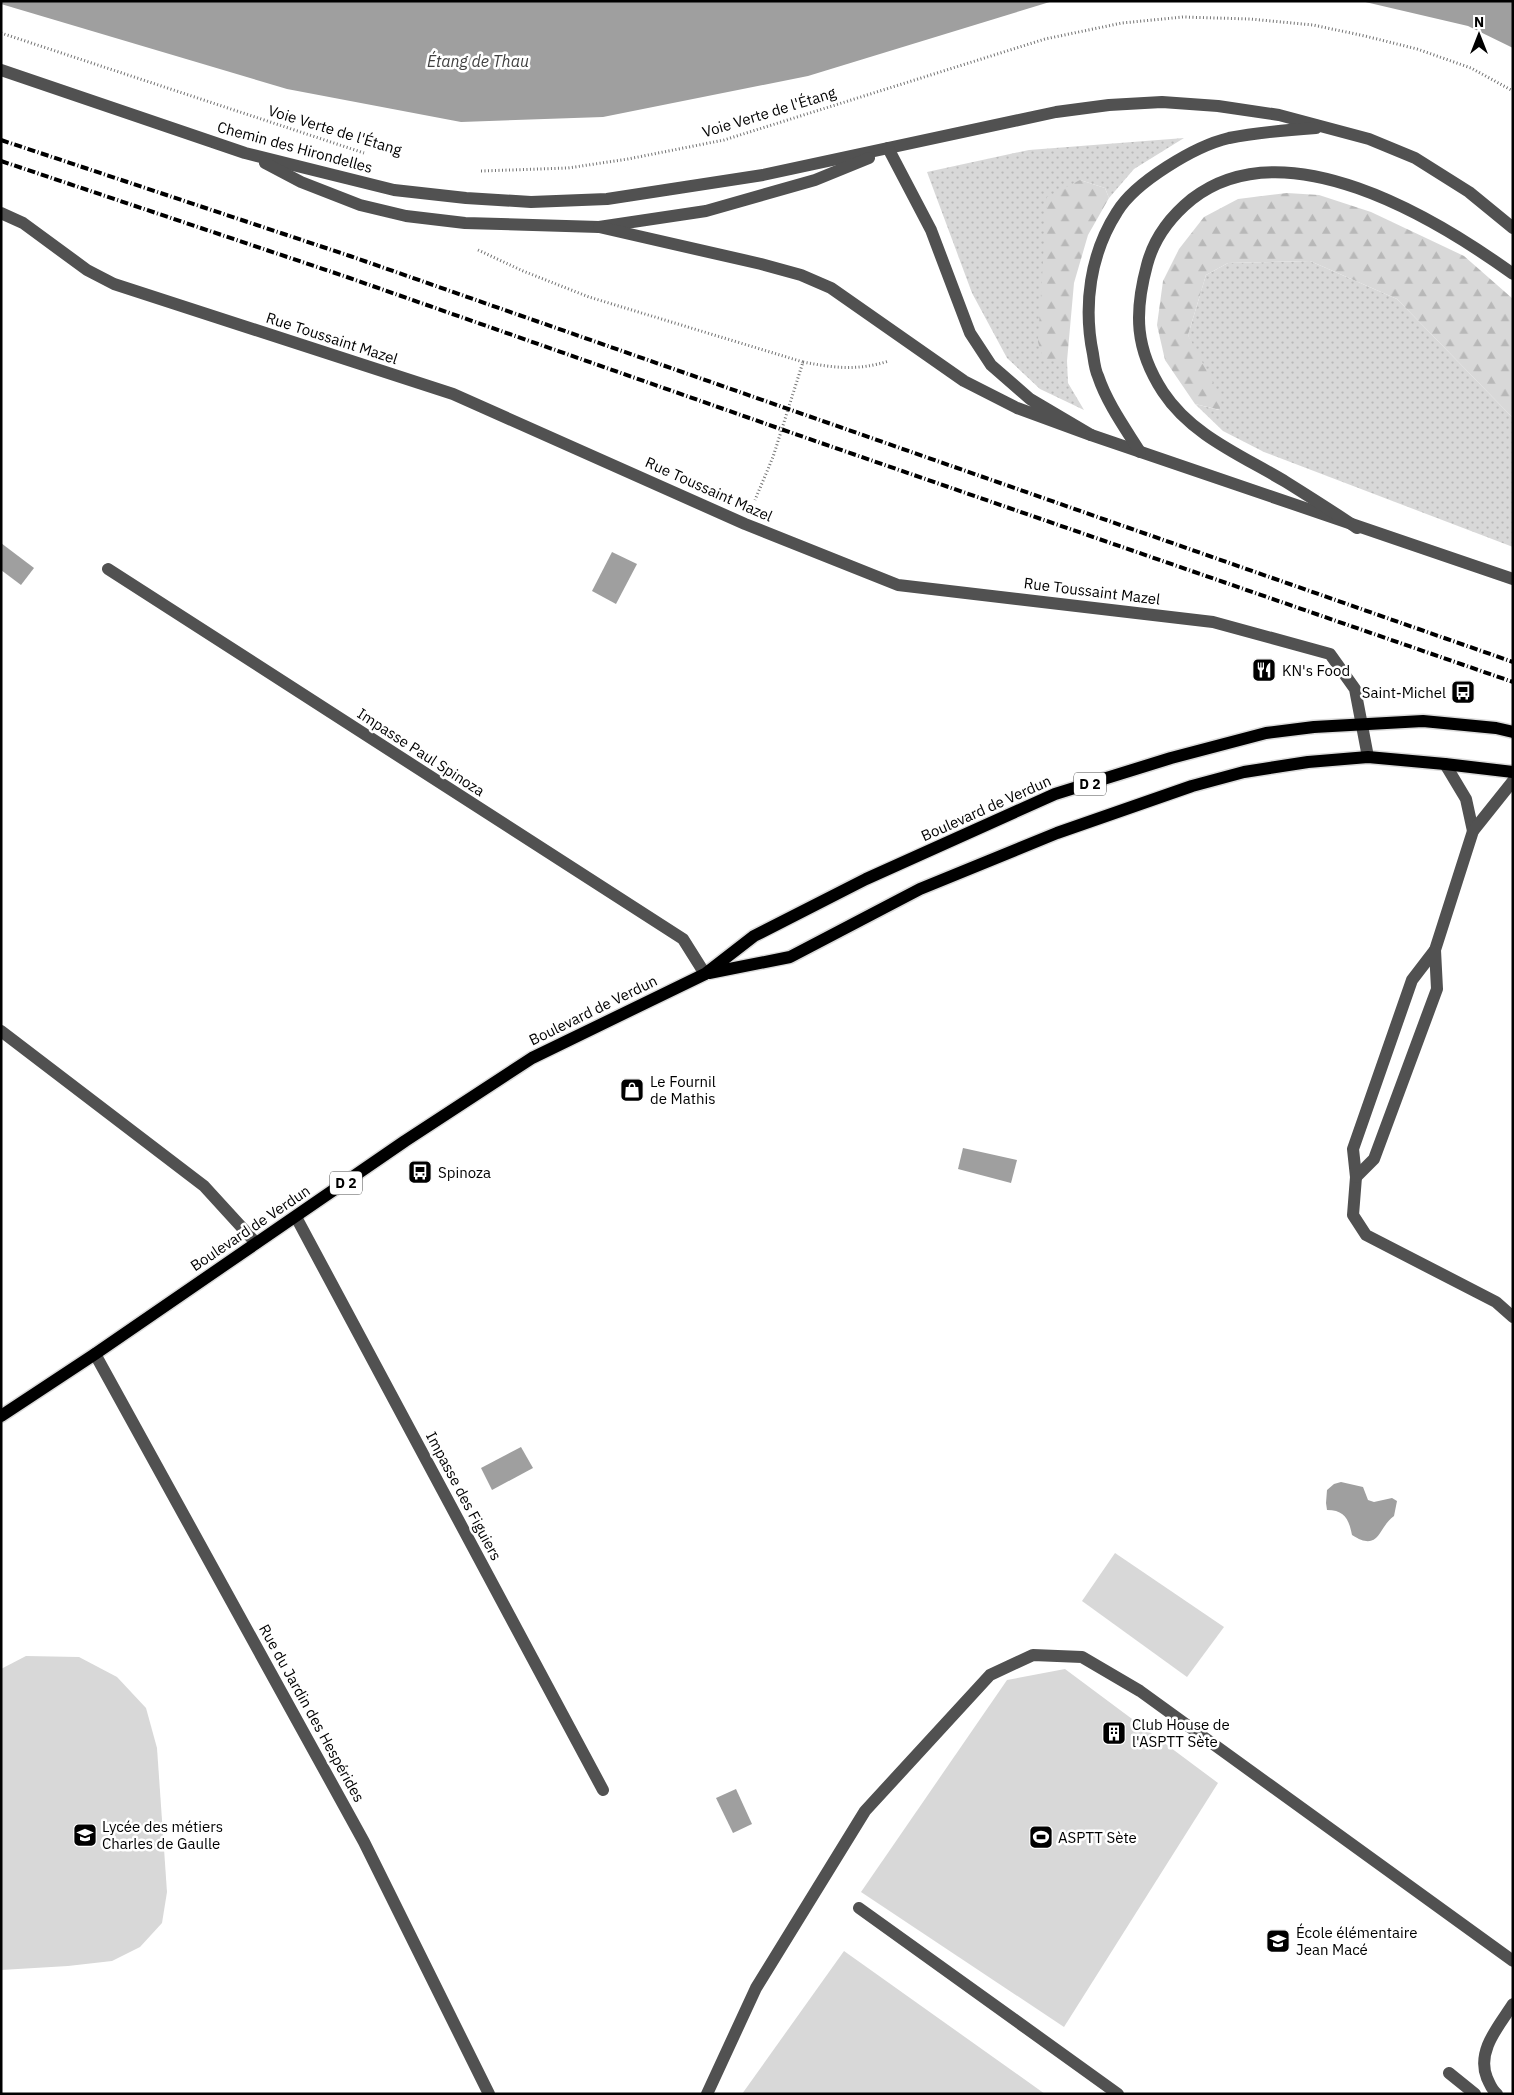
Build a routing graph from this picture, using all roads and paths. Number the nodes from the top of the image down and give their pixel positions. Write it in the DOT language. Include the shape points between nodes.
graph roads {
  1 [pos="1,33"];
  2 [pos="1,70"];
  3 [pos="1513,91"];
  4 [pos="1328,127"];
  5 [pos="888,148"];
  6 [pos="245,153"];
  7 [pos="370,155"];
  8 [pos="466,198"];
  9 [pos="1,213"];
  10 [pos="465,223"];
  11 [pos="599,227"];
  12 [pos="1513,228"];
  13 [pos="1513,274"];
  14 [pos="921,352"];
  15 [pos="803,362"];
  16 [pos="1091,435"];
  17 [pos="1140,452"];
  18 [pos="745,524"];
  19 [pos="1358,528"];
  20 [pos="108,569"];
  21 [pos="1513,579"];
  22 [pos="1362,723"];
  23 [pos="1513,732"];
  24 [pos="1368,757"];
  25 [pos="1445,764"];
  26 [pos="1513,772"];
  27 [pos="1513,781"];
  28 [pos="1473,831"];
  29 [pos="1435,950"];
  30 [pos="704,974"];
  31 [pos="1,1031"];
  32 [pos="1356,1177"];
  33 [pos="296,1217"];
  34 [pos="256,1243"];
  35 [pos="1513,1317"];
  36 [pos="95,1354"];
  37 [pos="1,1416"];
  38 [pos="602,1790"];
  39 [pos="859,1908"];
  40 [pos="1513,1961"];
  41 [pos="1513,2004"];
  42 [pos="1449,2073"];
  43 [pos="490,2094"];
  44 [pos="707,2094"];
  45 [pos="1118,2094"];
  46 [pos="1474,2094"];
  47 [pos="1497,2094"];
  1 -- 7 [label="path, Voie Verte de l'Étang"];
  2 -- 6 [label="street, Chemin des Hirondelles"];
  3 -- 8 [label="path, Voie Verte de l'Étang" via="1471,68 1417,49 1312,25 1183,17 1122,23 1045,39 724,140 568,168 469,171"];
  4 -- 5 [label="street, Chemin des Hirondelles" via="1279,114 1162,102 1056,112"];
  4 -- 12 [label="street, Chemin des Hirondelles" via="1369,138 1415,158 1469,192"];
  4 -- 17 [label="street" via="1228,138 1187,155 1148,180 1118,211 1099,248 1090,283 1088,329 1097,376"];
  5 -- 8 [label="street, Chemin des Hirondelles" via="763,175 608,199 531,202"];
  5 -- 11 [label="street" via="815,180 706,211"];
  5 -- 16 [label="street" via="931,230 970,333 991,365 1030,399"];
  6 -- 8 [label="street, Chemin des Hirondelles" via="394,190"];
  6 -- 10 [label="street" via="302,182 360,204 406,216"];
  9 -- 18 [label="street, Rue Toussaint Mazel" via="23,223 87,270 114,284 453,394"];
  10 -- 11 [label="street"];
  10 -- 15 [label="path" via="464,244 522,271 589,297"];
  11 -- 14 [label="street" via="801,275 831,288"];
  13 -- 19 [label="street" via="1428,220 1341,182 1301,173 1275,172 1228,179 1207,188 1165,226 1149,258 1138,312 1147,362 1164,392 1184,415 1218,444 1285,481"];
  14 -- 15 [label="path" via="868,367 841,368"];
  14 -- 16 [label="street" via="964,381 1017,408"];
  15 -- 18 [label="path" via="773,457"];
  16 -- 17 [label="street"];
  17 -- 19 [label="street"];
  18 -- 22 [label="street, Rue Toussaint Mazel" via="898,585 1213,622 1330,654 1355,689"];
  19 -- 21 [label="street"];
  20 -- 30 [label="street, Impasse Paul Spinoza" via="683,939"];
  22 -- 23 [label="main road, Boulevard de Verdun / D 2" via="1423,721"];
  22 -- 24 [label="street, Rue Toussaint Mazel"];
  22 -- 30 [label="main road, Boulevard de Verdun / D 2" via="1266,733 1056,794 866,880 754,936"];
  24 -- 25 [label="main road, Boulevard de Verdun / D 2"];
  24 -- 30 [label="main road, Boulevard de Verdun / D 2" via="1244,772 1192,786 1057,833 920,889 790,956"];
  25 -- 26 [label="main road, Boulevard de Verdun / D 2"];
  25 -- 28 [label="street" via="1466,799"];
  27 -- 28 [label="street"];
  28 -- 29 [label="street"];
  29 -- 32 [label="street" via="1412,980 1353,1150"];
  29 -- 32 [label="street" via="1438,989 1374,1159"];
  30 -- 33 [label="main road, Boulevard de Verdun / D 2" via="532,1058"];
  31 -- 34 [label="street" via="204,1186"];
  32 -- 35 [label="street" via="1353,1215 1366,1235 1496,1302"];
  33 -- 34 [label="main road, Boulevard de Verdun / D 2"];
  33 -- 38 [label="street, Impasse des Figuiers"];
  34 -- 36 [label="main road, Boulevard de Verdun / D 2"];
  36 -- 37 [label="main road, Boulevard de Verdun / D 2"];
  36 -- 43 [label="street, Rue du Jardin des Hespérides" via="364,1842"];
  39 -- 45 [label="street"];
  40 -- 44 [label="street" via="1140,1691 1082,1657 1033,1655 990,1675 865,1811 756,1988"];
  41 -- 47 [label="street" via="1487,2045 1483,2068 1492,2090"];
  42 -- 46 [label="street"];
}
